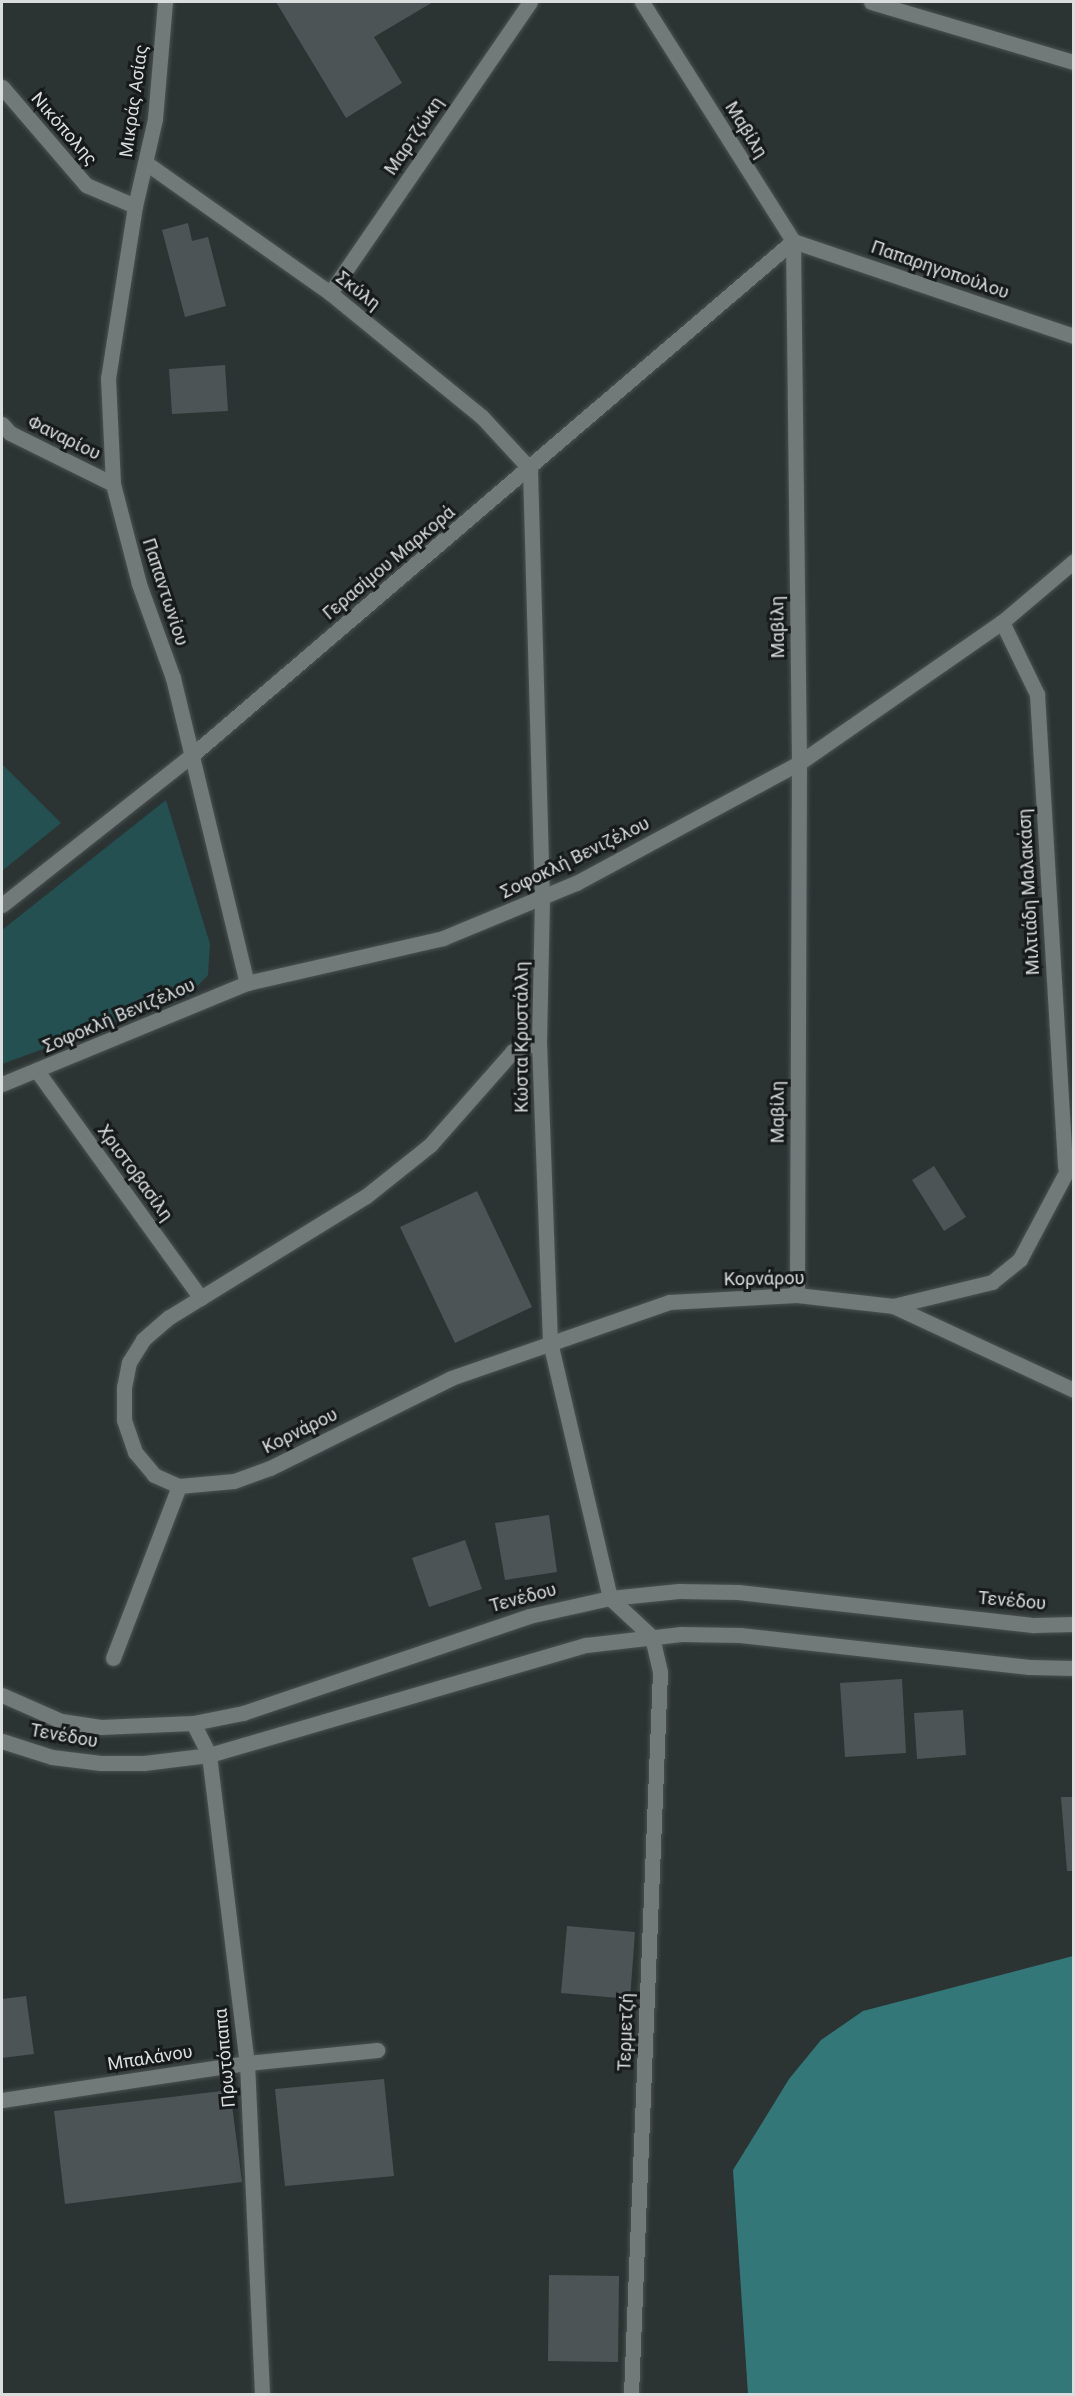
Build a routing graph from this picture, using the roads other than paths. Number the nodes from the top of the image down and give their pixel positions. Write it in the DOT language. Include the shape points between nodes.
graph roads {
  1 [pos="165,2"];
  2 [pos="530,2"];
  3 [pos="642,2"];
  4 [pos="871,2"];
  5 [pos="1074,62"];
  6 [pos="2,87"];
  7 [pos="146,162"];
  8 [pos="135,206"];
  9 [pos="793,241"];
  10 [pos="330,293"];
  11 [pos="1074,336"];
  12 [pos="2,424"];
  13 [pos="530,469"];
  14 [pos="113,484"];
  15 [pos="1074,561"];
  16 [pos="1002,622"];
  17 [pos="192,755"];
  18 [pos="799,763"];
  19 [pos="542,898"];
  20 [pos="2,905"];
  21 [pos="247,983"];
  22 [pos="539,1042"];
  23 [pos="37,1071"];
  24 [pos="2,1084"];
  25 [pos="1070,1163"];
  26 [pos="797,1295"];
  27 [pos="201,1298"];
  28 [pos="893,1306"];
  29 [pos="550,1342"];
  30 [pos="1074,1390"];
  31 [pos="179,1486"];
  32 [pos="610,1598"];
  33 [pos="1074,1624"];
  34 [pos="652,1637"];
  35 [pos="113,1658"];
  36 [pos="1074,1668"];
  37 [pos="2,1695"];
  38 [pos="193,1723"];
  39 [pos="2,1741"];
  40 [pos="210,1755"];
  41 [pos="377,2050"];
  42 [pos="247,2063"];
  43 [pos="2,2100"];
  44 [pos="262,2394"];
  45 [pos="631,2394"];
  1 -- 7 [label="street, Μικράς Ασίας" via="161,72"];
  2 -- 10 [label="street, Μαρτζώκη"];
  3 -- 9 [label="street, Μαβίλη"];
  4 -- 5 [label="street"];
  6 -- 8 [label="street, Νικόπολης" via="86,185"];
  7 -- 8 [label="street, Μικράς Ασίας"];
  7 -- 10 [label="street, Σκύλη"];
  8 -- 14 [label="street, Παπαντωνίου" via="108,378"];
  9 -- 11 [label="street, Παπαρηγοπούλου"];
  9 -- 13 [label="street, Γερασίμου Μαρκορά"];
  9 -- 18 [label="street, Μαβίλη"];
  10 -- 13 [label="street, Σκύλη" via="482,417"];
  12 -- 14 [label="street, Φαναρίου" via="10,433"];
  13 -- 17 [label="street, Γερασίμου Μαρκορά"];
  13 -- 19 [label="street, Κώστα Κρυστάλλη"];
  14 -- 17 [label="street, Παπαντωνίου" via="140,584 173,678"];
  15 -- 16 [label="street, Σοφοκλή Βενιζέλου"];
  16 -- 18 [label="street, Σοφοκλή Βενιζέλου"];
  16 -- 25 [label="street, Μιλτιάδη Μαλακάση" via="1036,694"];
  17 -- 20 [label="street, Γερασίμου Μαρκορά"];
  17 -- 21 [label="street, Παπαντωνίου"];
  18 -- 19 [label="street, Σοφοκλή Βενιζέλου"];
  18 -- 26 [label="street, Μαβίλη"];
  19 -- 21 [label="street, Σοφοκλή Βενιζέλου" via="443,938"];
  19 -- 22 [label="street, Κώστα Κρυστάλλη"];
  21 -- 23 [label="street, Σοφοκλή Βενιζέλου"];
  22 -- 27 [label="street" via="513,1051 430,1145 366,1196"];
  22 -- 29 [label="street, Κώστα Κρυστάλλη"];
  23 -- 24 [label="street, Σοφοκλή Βενιζέλου"];
  23 -- 27 [label="street, Χριστοβασίλη"];
  25 -- 28 [label="street" via="1020,1259 992,1282"];
  26 -- 28 [label="street, Κορνάρου"];
  26 -- 29 [label="street, Κορνάρου" via="669,1302"];
  27 -- 31 [label="street" via="169,1317 143,1340 129,1362 124,1387 124,1420 135,1452 154,1475"];
  28 -- 30 [label="street, Κορνάρου"];
  29 -- 31 [label="street, Κορνάρου" via="451,1377 270,1468 234,1481"];
  29 -- 32 [label="street, Κώστα Κρυστάλλη"];
  31 -- 35 [label="street"];
  32 -- 33 [label="street, Τενέδου" via="679,1591 738,1592 1034,1625"];
  32 -- 34 [label="street"];
  32 -- 38 [label="street, Τενέδου" via="479,1630 243,1713"];
  34 -- 36 [label="street, Τενέδου" via="740,1635 1029,1667"];
  34 -- 40 [label="street, Τενέδου" via="616,1639 548,1655"];
  34 -- 45 [label="street, Τερμετζή" via="660,1672"];
  37 -- 38 [label="street, Τενέδου" via="71,1723 140,1727"];
  38 -- 40 [label="street, Πρωτόπαπα"];
  39 -- 40 [label="street, Τενέδου" via="52,1757 101,1763 144,1763"];
  40 -- 42 [label="street, Πρωτόπαπα"];
  41 -- 42 [label="street, Μπαλάνου"];
  42 -- 43 [label="street, Μπαλάνου"];
  42 -- 44 [label="street, Πρωτόπαπα"];
}
